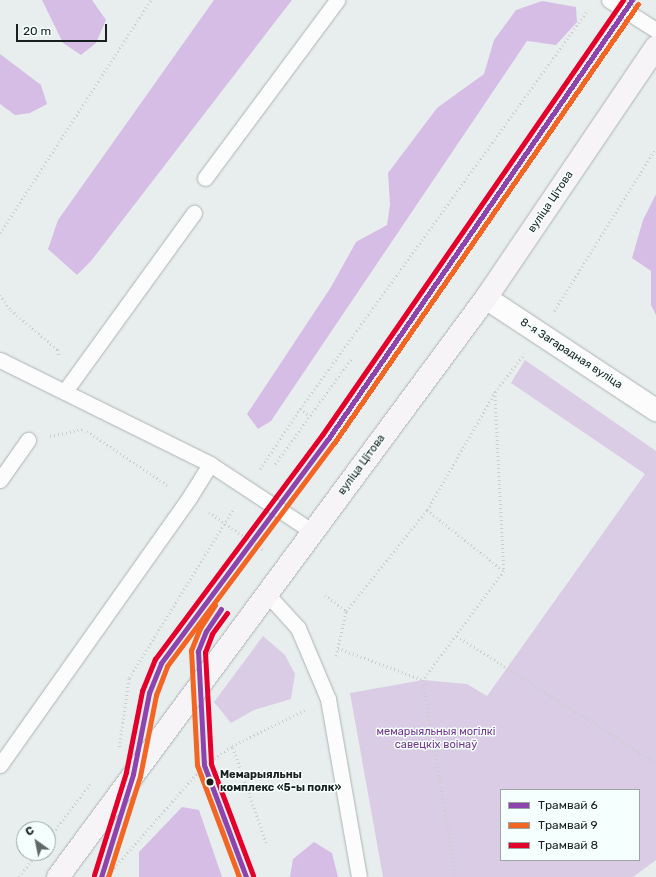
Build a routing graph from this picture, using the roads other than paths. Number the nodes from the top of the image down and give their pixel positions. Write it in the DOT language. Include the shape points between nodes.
graph roads {
  1 [pos="338,0"];
  2 [pos="609,0"];
  3 [pos="656,30"];
  4 [pos="656,47"];
  5 [pos="205,178"];
  6 [pos="194,212"];
  7 [pos="486,298"];
  8 [pos="0,360"];
  9 [pos="65,391"];
  10 [pos="656,410"];
  11 [pos="28,440"];
  12 [pos="210,464"];
  13 [pos="0,480"];
  14 [pos="313,532"];
  15 [pos="267,594"];
  16 [pos="0,765"];
  17 [pos="58,877"];
  18 [pos="359,877"];
  1 -- 5 [label="lane"];
  2 -- 3 [label="lane"];
  4 -- 7 [label="main road, вуліца Цітова"];
  6 -- 9 [label="lane"];
  7 -- 10 [label="street, 8-я Загарадная вуліца"];
  7 -- 14 [label="main road, вуліца Цітова"];
  8 -- 9 [label="lane"];
  9 -- 12 [label="lane"];
  11 -- 13 [label="lane"];
  12 -- 14 [label="lane"];
  12 -- 16 [label="lane"];
  14 -- 15 [label="main road, вуліца Цітова"];
  15 -- 17 [label="main road, вуліца Цітова"];
  15 -- 18 [label="lane" via="298,628 328,699"];
}
